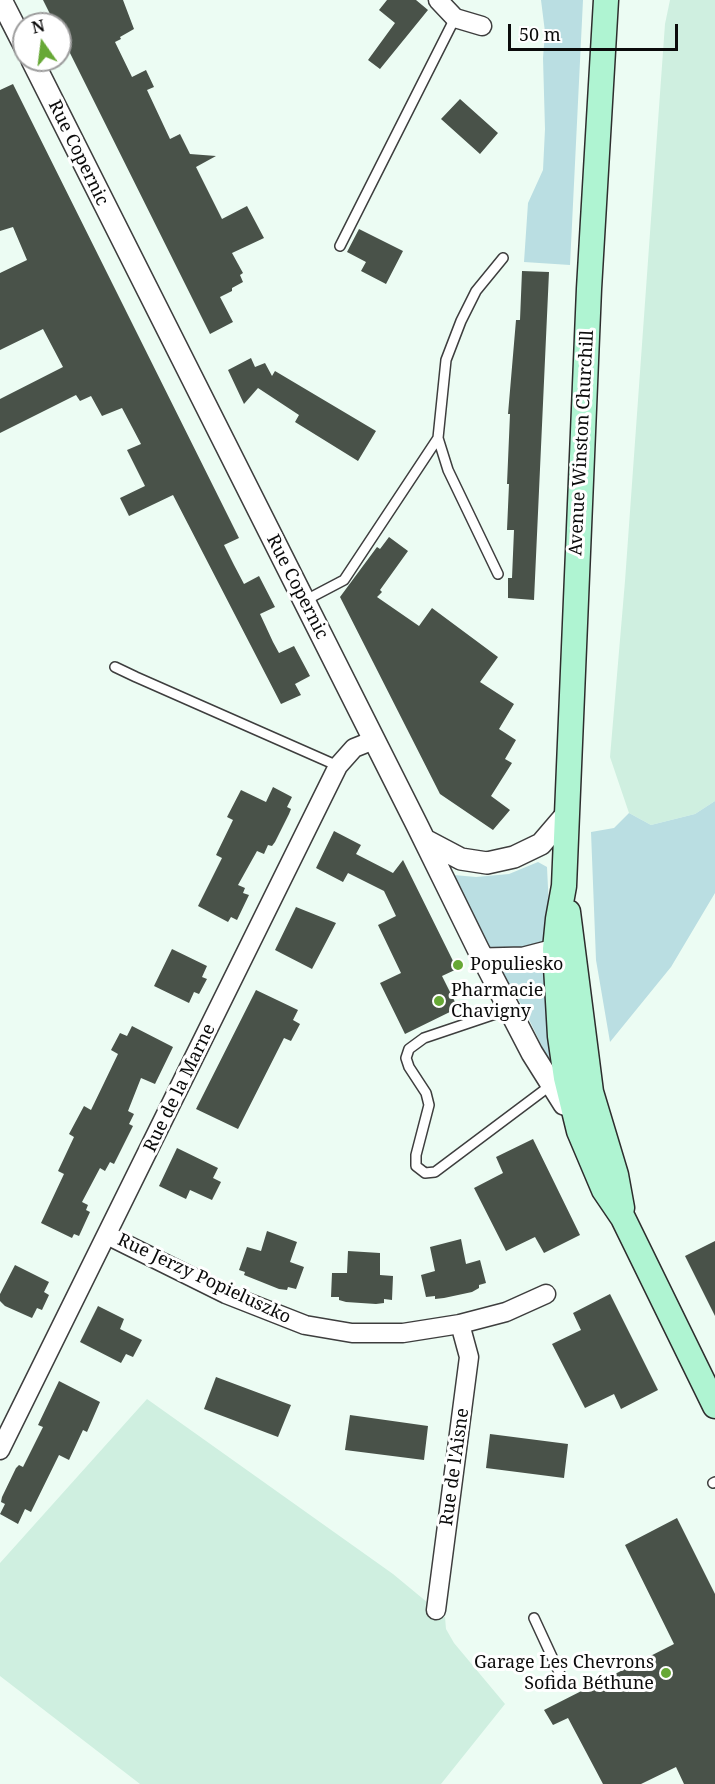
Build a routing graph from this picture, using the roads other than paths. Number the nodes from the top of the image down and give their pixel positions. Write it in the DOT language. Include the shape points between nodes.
graph roads {
  1 [pos="1,0"];
  2 [pos="438,0"];
  3 [pos="606,0"];
  4 [pos="455,18"];
  5 [pos="12,22"];
  6 [pos="482,26"];
  7 [pos="38,72"];
  8 [pos="340,246"];
  9 [pos="503,258"];
  10 [pos="438,438"];
  11 [pos="498,574"];
  12 [pos="304,601"];
  13 [pos="115,667"];
  14 [pos="374,740"];
  15 [pos="338,766"];
  16 [pos="565,816"];
  17 [pos="425,840"];
  18 [pos="564,942"];
  19 [pos="483,959"];
  20 [pos="510,1009"];
  21 [pos="551,1085"];
  22 [pos="572,1105"];
  23 [pos="616,1175"];
  24 [pos="622,1215"];
  25 [pos="107,1235"];
  26 [pos="546,1294"];
  27 [pos="460,1324"];
  28 [pos="714,1403"];
  29 [pos="0,1450"];
  30 [pos="436,1610"];
  31 [pos="534,1618"];
  32 [pos="565,1685"];
  1 -- 5 [label="street"];
  2 -- 4 [label="street"];
  3 -- 16 [label="main road, Avenue Winston Churchill"];
  4 -- 6 [label="street"];
  4 -- 8 [label="lane"];
  7 -- 12 [label="street, Rue Copernic"];
  9 -- 10 [label="lane" via="476,291 446,360"];
  10 -- 11 [label="lane" via="448,470"];
  10 -- 12 [label="lane" via="345,580"];
  12 -- 14 [label="street, Rue Copernic"];
  13 -- 15 [label="lane"];
  14 -- 15 [label="street, Rue de la Marne" via="354,748"];
  14 -- 17 [label="street, Rue Copernic"];
  15 -- 25 [label="street, Rue de la Marne"];
  16 -- 17 [label="street" via="541,844 514,857 487,863 461,859"];
  16 -- 18 [label="main road, Avenue Winston Churchill" via="564,886 558,919"];
  17 -- 19 [label="street, Rue Copernic"];
  18 -- 19 [label="street" via="524,958"];
  18 -- 22 [label="main road, Avenue Winston Churchill" via="560,1036"];
  18 -- 23 [label="main road, Avenue Winston Churchill" via="591,1092"];
  19 -- 20 [label="street, Rue Copernic"];
  20 -- 21 [label="street, Rue Copernic"];
  20 -- 21 [label="lane" via="424,1038 409,1049 405,1058 429,1105 416,1166 425,1173 435,1172"];
  21 -- 22 [label="street, Rue Copernic" via="564,1104"];
  22 -- 23 [label="main road" via="581,1106 587,1113 598,1149"];
  22 -- 24 [label="main road, Avenue Winston Churchill" via="604,1190"];
  23 -- 24 [label="main road, Avenue Winston Churchill"];
  24 -- 28 [label="main road, Avenue Winston Churchill"];
  25 -- 27 [label="street, Rue Jerzy Popieluszko" via="226,1294 305,1325 352,1333 403,1333"];
  25 -- 29 [label="street, Rue de la Marne"];
  26 -- 27 [label="street, Rue Jerzy Popieluszko" via="506,1312"];
  27 -- 30 [label="street, Rue de l'Aisne" via="469,1357"];
  31 -- 32 [label="lane"];
}
